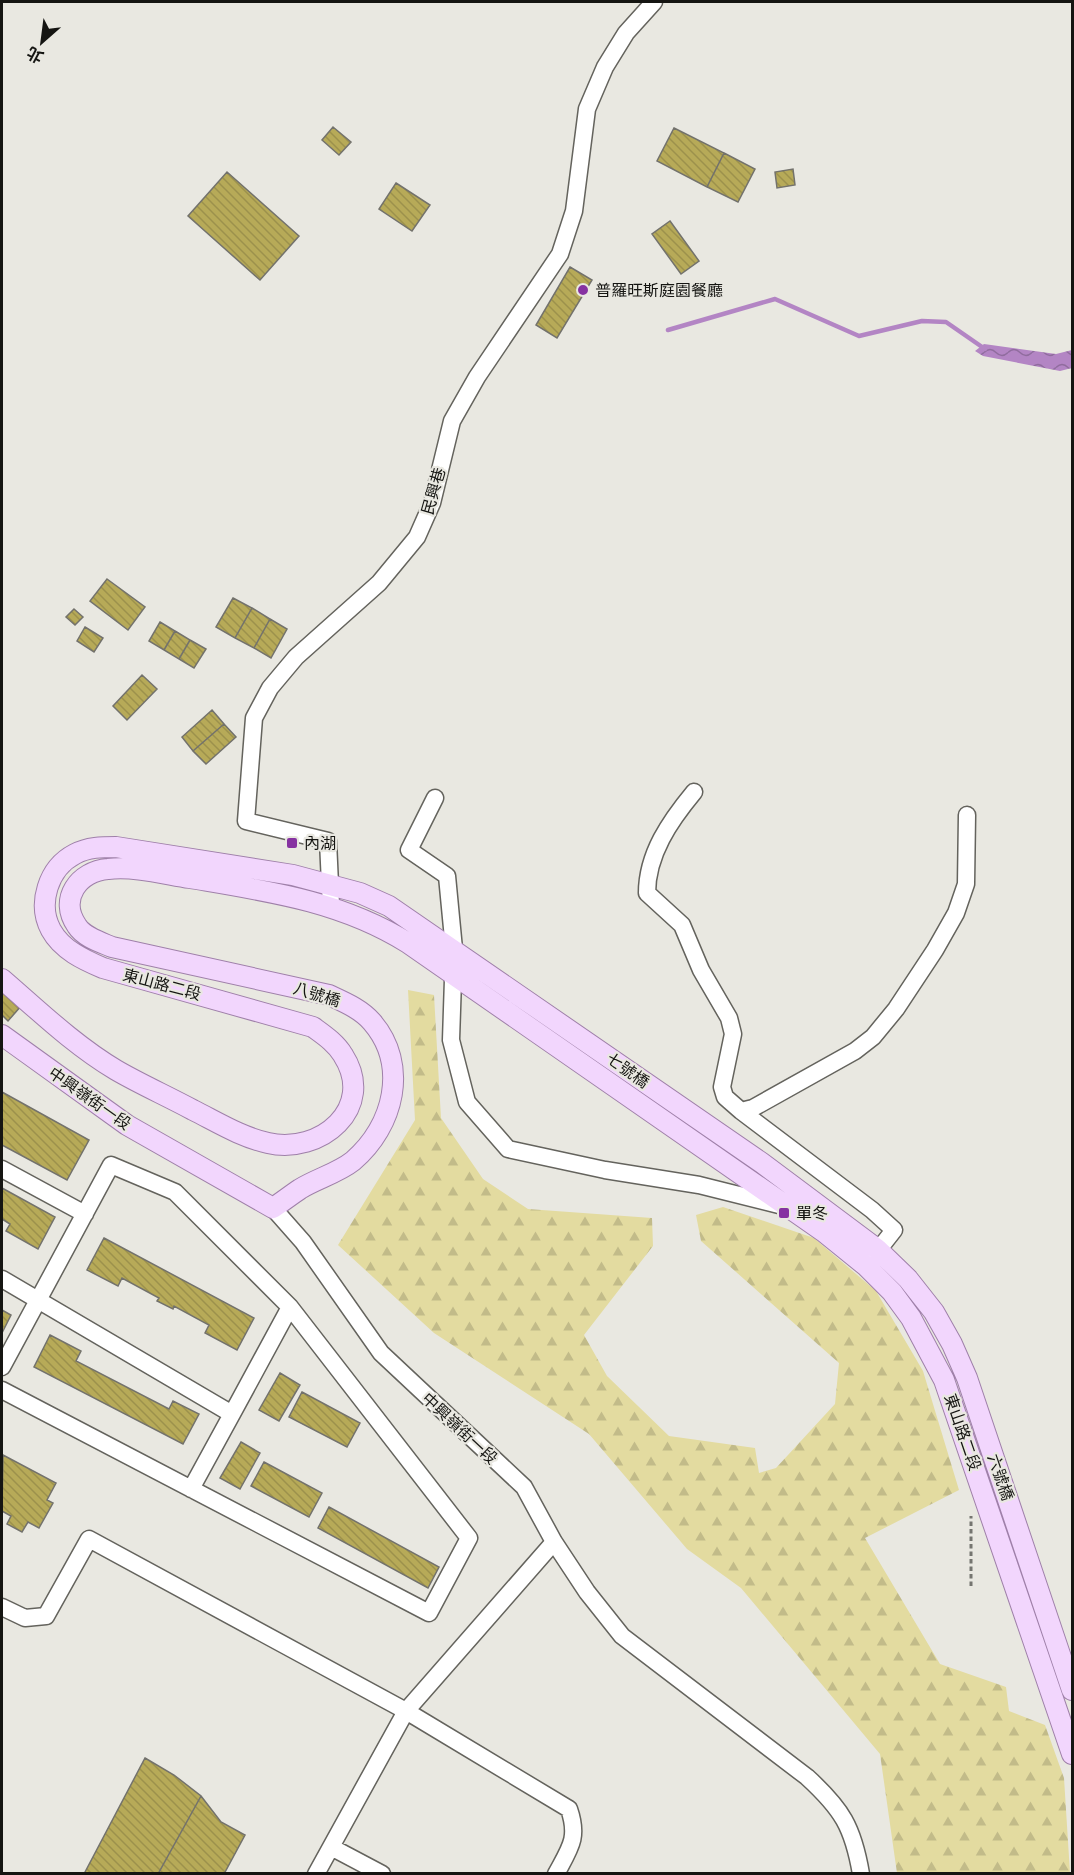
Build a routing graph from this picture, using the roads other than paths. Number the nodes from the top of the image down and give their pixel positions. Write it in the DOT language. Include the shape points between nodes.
graph roads {
  1 [pos="654,2"];
  2 [pos="694,792"];
  3 [pos="435,798"];
  4 [pos="967,815"];
  5 [pos="331,884"];
  6 [pos="331,906"];
  7 [pos="112,947"];
  8 [pos="454,949"];
  9 [pos="454,975"];
  10 [pos="494,978"];
  11 [pos="2,979"];
  12 [pos="488,999"];
  13 [pos="2,1035"];
  14 [pos="741,1111"];
  15 [pos="2,1169"];
  16 [pos="749,1179"];
  17 [pos="273,1208"];
  18 [pos="789,1208"];
  19 [pos="85,1214"];
  20 [pos="877,1249"];
  21 [pos="866,1266"];
  22 [pos="2,1279"];
  23 [pos="38,1299"];
  24 [pos="290,1306"];
  25 [pos="2,1367"];
  26 [pos="2,1390"];
  27 [pos="232,1414"];
  28 [pos="191,1489"];
  29 [pos="554,1542"];
  30 [pos="2,1607"];
  31 [pos="1072,1690"];
  32 [pos="406,1711"];
  33 [pos="1072,1754"];
  34 [pos="331,1847"];
  35 [pos="316,1874"];
  36 [pos="382,1874"];
  37 [pos="556,1874"];
  38 [pos="861,1874"];
  1 -- 5 [label="street, 民興巷" via="626,33 587,109 574,211 560,254 452,421 432,503 417,537 379,583 296,657 270,688 254,718 246,821 328,842"];
  2 -- 14 [label="street" via="667,828 650,871 647,893 682,925 701,970 729,1018 733,1034 722,1087 725,1097"];
  3 -- 8 [label="street" via="409,850 447,876"];
  4 -- 14 [label="street" via="966,884 956,913 896,1009 873,1037 855,1051"];
  5 -- 6 [label="street, 民興巷"];
  5 -- 8 [label="main road, 東山路二段" via="389,906"];
  5 -- 11 [label="main road, 東山路二段" via="140,849 92,848 61,864 45,895 45,913 51,930 64,947 84,960 289,1019 332,1040 350,1071 348,1109 338,1126 307,1143 270,1143 243,1135 116,1070"];
  6 -- 7 [label="main road, 東山路二段" via="128,868 93,871 71,891 70,909 77,928"];
  6 -- 9 [label="main road, 東山路二段" via="384,928"];
  7 -- 17 [label="main road, 八號橋" via="318,992 351,1005 371,1020 385,1040 393,1066 393,1092 386,1118 370,1144 351,1162"];
  8 -- 9 [label="street"];
  8 -- 10 [label="main road, 東山路二段"];
  9 -- 12 [label="main road, 東山路二段"];
  9 -- 18 [label="street" via="451,1040 467,1102 508,1149 699,1185"];
  10 -- 20 [label="main road, 七號橋" via="762,1163"];
  12 -- 16 [label="main road, 七號橋"];
  13 -- 17 [label="main road, 中興嶺街一段" via="127,1125"];
  14 -- 20 [label="street" via="894,1230"];
  15 -- 19 [label="street"];
  16 -- 18 [label="main road, 東山路二段"];
  17 -- 29 [label="street, 中興嶺街一段" via="303,1242 381,1353 524,1487"];
  18 -- 21 [label="main road, 東山路二段"];
  19 -- 23 [label="street"];
  19 -- 24 [label="street" via="111,1165 174,1192"];
  20 -- 21 [label="street"];
  20 -- 31 [label="main road, 六號橋" via="908,1279 934,1312 952,1344 967,1378"];
  21 -- 33 [label="main road, 東山路二段" via="911,1318 944,1380"];
  22 -- 23 [label="street"];
  23 -- 25 [label="street"];
  23 -- 27 [label="street"];
  24 -- 27 [label="street"];
  24 -- 28 [label="street" via="469,1538 429,1613"];
  26 -- 28 [label="street"];
  27 -- 28 [label="street"];
  29 -- 32 [label="street"];
  29 -- 38 [label="street, 中興嶺街一段" via="622,1636 831,1799 851,1829"];
  30 -- 32 [label="street" via="25,1617 46,1616 89,1539"];
  32 -- 34 [label="street"];
  32 -- 37 [label="street" via="569,1809 575,1825 573,1841"];
  34 -- 35 [label="street"];
  34 -- 36 [label="street"];
}
